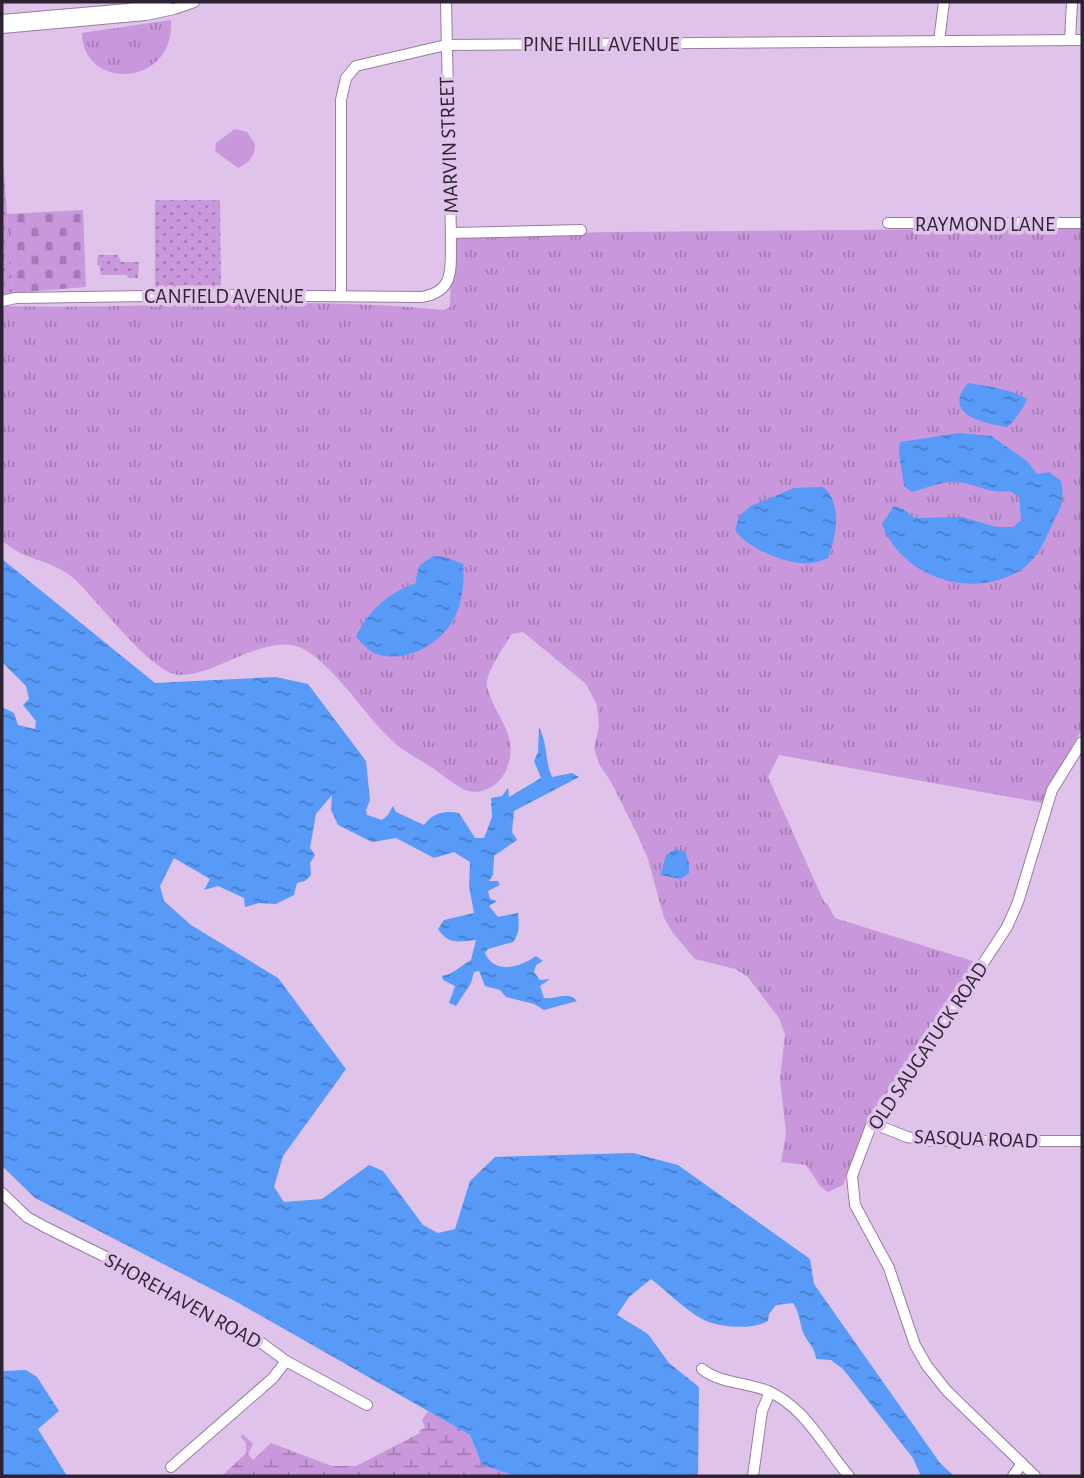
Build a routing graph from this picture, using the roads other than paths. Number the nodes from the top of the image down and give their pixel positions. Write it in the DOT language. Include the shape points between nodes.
graph roads {
  1 [pos="194,2"];
  2 [pos="446,2"];
  3 [pos="944,2"];
  4 [pos="1072,2"];
  5 [pos="171,4"];
  6 [pos="2,20"];
  7 [pos="2,28"];
  8 [pos="1070,40"];
  9 [pos="1082,40"];
  10 [pos="939,41"];
  11 [pos="446,45"];
  12 [pos="888,223"];
  13 [pos="1082,223"];
  14 [pos="581,230"];
  15 [pos="451,233"];
  16 [pos="444,288"];
  17 [pos="341,295"];
  18 [pos="2,301"];
  19 [pos="1082,742"];
  20 [pos="872,1124"];
  21 [pos="1082,1141"];
  22 [pos="2,1193"];
  23 [pos="286,1361"];
  24 [pos="702,1369"];
  25 [pos="770,1392"];
  26 [pos="367,1405"];
  27 [pos="1022,1462"];
  28 [pos="171,1467"];
  29 [pos="753,1476"];
  30 [pos="849,1476"];
  31 [pos="1013,1476"];
  32 [pos="1035,1476"];
  1 -- 5 [label="street"];
  2 -- 11 [label="street, MARVIN STREET"];
  3 -- 10 [label="street"];
  4 -- 8 [label="street"];
  5 -- 6 [label="street"];
  5 -- 7 [label="street" via="130,18"];
  8 -- 9 [label="street, PINE HILL AVENUE"];
  8 -- 10 [label="street, PINE HILL AVENUE"];
  10 -- 11 [label="street, PINE HILL AVENUE"];
  11 -- 15 [label="street, MARVIN STREET"];
  11 -- 17 [label="street, PINE HILL AVENUE" via="356,66 346,78 341,100"];
  12 -- 13 [label="street, RAYMOND LANE"];
  14 -- 15 [label="street"];
  15 -- 16 [label="street, MARVIN STREET" via="450,271"];
  16 -- 17 [label="street, CANFIELD AVENUE" via="421,297"];
  17 -- 18 [label="street, CANFIELD AVENUE"];
  19 -- 20 [label="street, OLD SAUGATUCK ROAD" via="1052,790 1007,927"];
  20 -- 21 [label="street, SASQUA ROAD" via="932,1141"];
  20 -- 27 [label="street, OLD SAUGATUCK ROAD" via="854,1167 855,1205 889,1268 915,1345 947,1391"];
  22 -- 23 [label="street, SHOREHAVEN ROAD" via="27,1217 260,1340"];
  23 -- 26 [label="street, SHOREHAVEN ROAD"];
  23 -- 28 [label="street" via="273,1378"];
  24 -- 25 [label="street" via="712,1377"];
  25 -- 29 [label="street" via="762,1411"];
  25 -- 30 [label="street" via="794,1406"];
  27 -- 31 [label="street"];
  27 -- 32 [label="street, OLD SAUGATUCK ROAD"];
}
